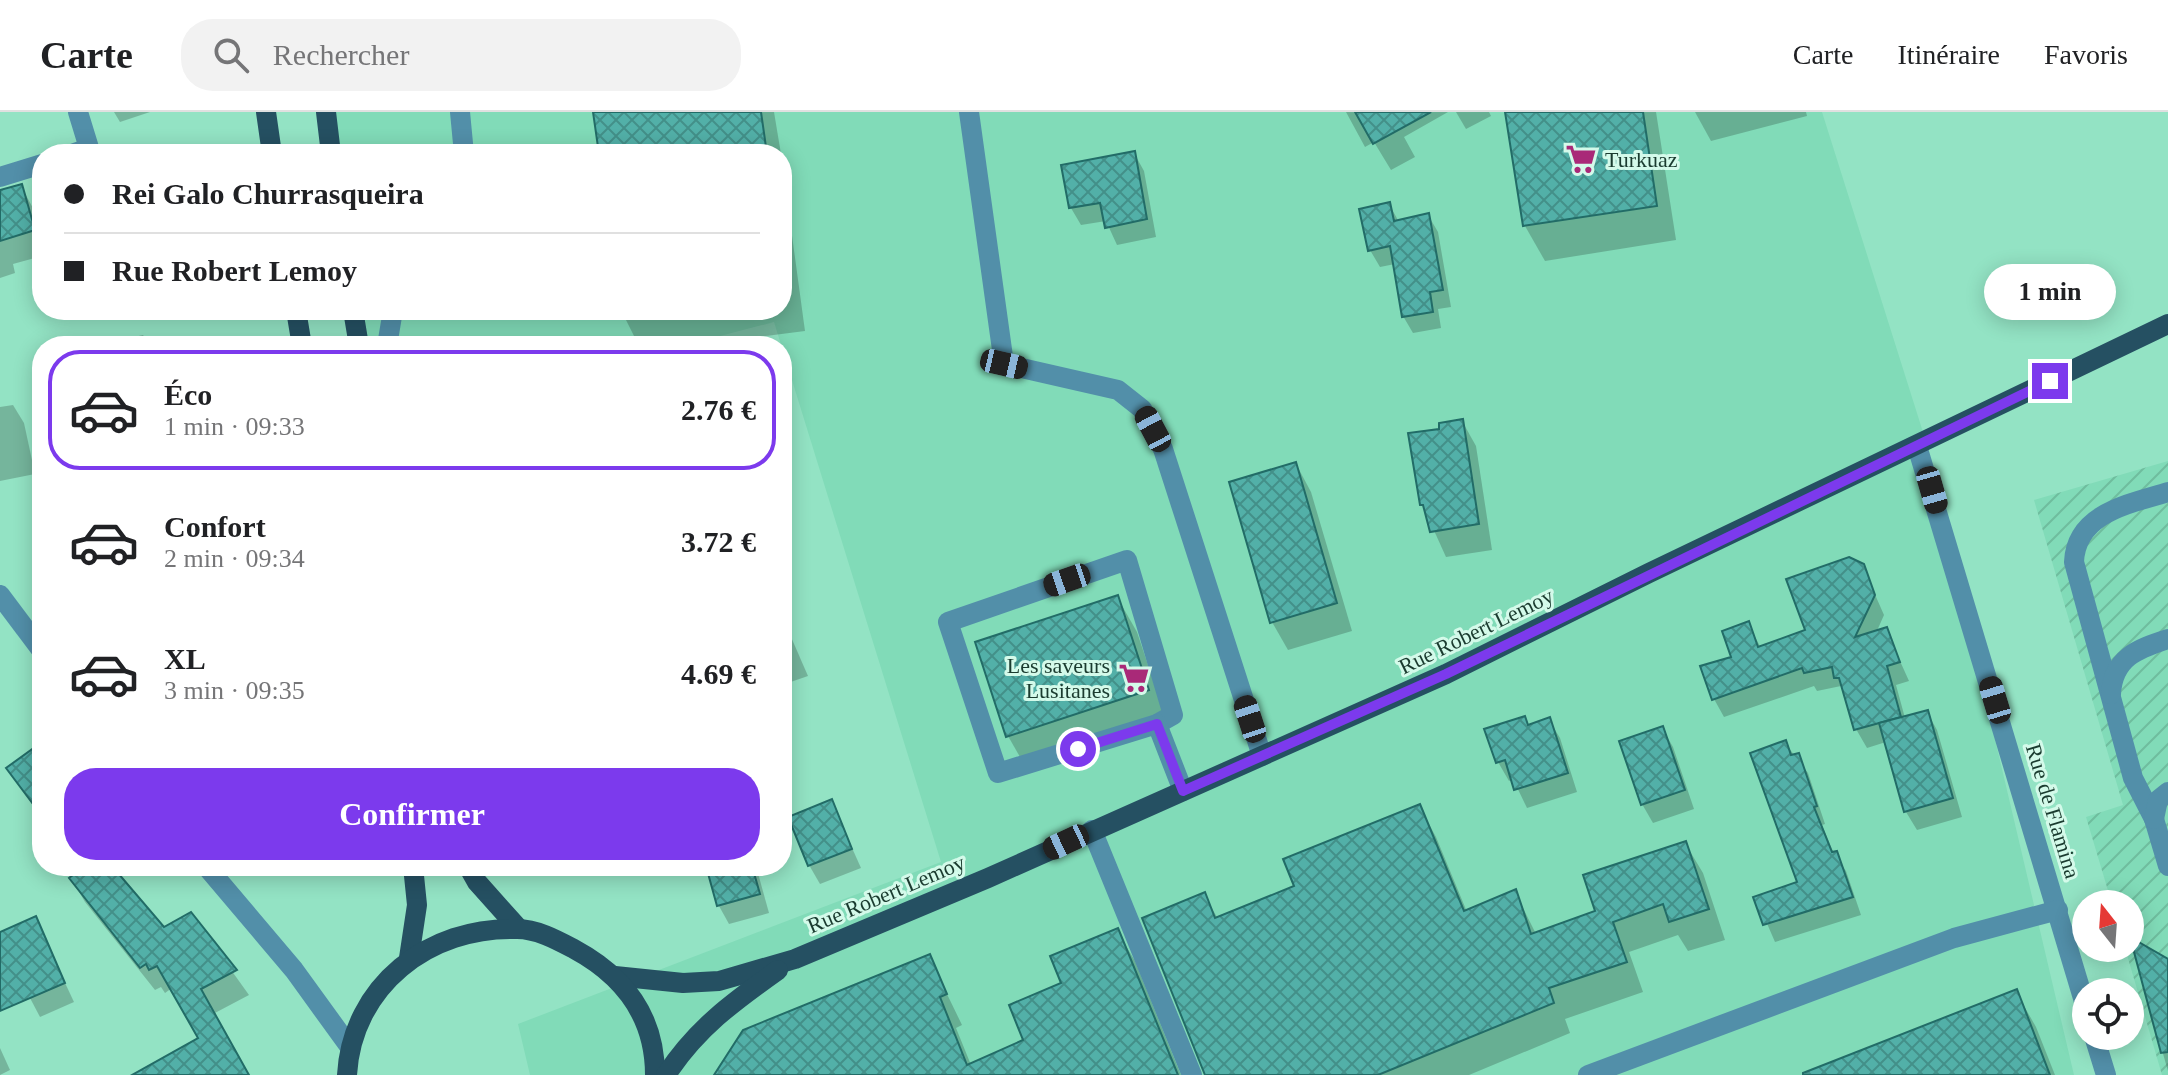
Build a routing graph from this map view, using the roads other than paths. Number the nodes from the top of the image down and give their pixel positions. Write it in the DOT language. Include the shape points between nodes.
graph roads {
  1 [pos="78,112"];
  2 [pos="266,112"];
  3 [pos="326,112"];
  4 [pos="460,112"];
  5 [pos="969,112"];
  6 [pos="88,144"];
  7 [pos="271,144"];
  8 [pos="330,144"];
  9 [pos="463,144"];
  10 [pos="32,167"];
  11 [pos="0,177"];
  12 [pos="2168,324"];
  13 [pos="1917,446"];
  14 [pos="2168,492"];
  15 [pos="0,595"];
  16 [pos="32,638"];
  17 [pos="2168,639"];
  18 [pos="2111,700"];
  19 [pos="1157,724"];
  20 [pos="1262,756"];
  21 [pos="1183,791"];
  22 [pos="2168,792"];
  23 [pos="2154,819"];
  24 [pos="1092,830"];
  25 [pos="2168,866"];
  26 [pos="214,876"];
  27 [pos="414,876"];
  28 [pos="474,876"];
  29 [pos="2058,910"];
  30 [pos="519,929"];
  31 [pos="409,958"];
  32 [pos="795,959"];
  33 [pos="615,976"];
  34 [pos="2077,978"];
  35 [pos="349,1046"];
  36 [pos="2098,1050"];
  37 [pos="347,1075"];
  38 [pos="655,1075"];
  39 [pos="666,1075"];
  40 [pos="1192,1075"];
  41 [pos="1588,1075"];
  42 [pos="2106,1075"];
  1 -- 6 [label="street"];
  2 -- 7 [label="main road"];
  3 -- 8 [label="main road"];
  4 -- 9 [label="street"];
  5 -- 20 [label="street" via="1004,364 1118,390 1142,409 1163,449"];
  10 -- 11 [label="street"];
  12 -- 13 [label="main road, Rue Robert Lemoy"];
  13 -- 20 [label="main road, Rue Robert Lemoy" via="1446,674"];
  13 -- 29 [label="street, Rue de Flamina"];
  14 -- 18 [label="street" via="2114,508 2084,530 2075,545 2077,582"];
  15 -- 16 [label="street"];
  17 -- 18 [label="street" via="2128,655 2112,680"];
  18 -- 23 [label="street" via="2133,778"];
  19 -- 19 [label="street" via="1173,715 1127,560 948,622 998,773"];
  19 -- 21 [label="street"];
  20 -- 21 [label="main road, Rue Robert Lemoy"];
  21 -- 24 [label="main road, Rue Robert Lemoy"];
  22 -- 23 [label="street" via="2158,800"];
  23 -- 25 [label="street"];
  24 -- 32 [label="main road, Rue Robert Lemoy"];
  24 -- 40 [label="street"];
  26 -- 35 [label="street" via="294,970"];
  27 -- 31 [label="main road" via="417,905"];
  28 -- 30 [label="main road"];
  29 -- 34 [label="street, Rue de Flamina"];
  29 -- 41 [label="street" via="1940,943"];
  30 -- 31 [label="main road" via="476,932"];
  30 -- 33 [label="main road" via="555,938"];
  31 -- 35 [label="main road" via="371,1002"];
  32 -- 33 [label="main road, Rue Robert Lemoy" via="719,981"];
  32 -- 39 [label="main road, Rue Robert Lemoy" via="731,1003 688,1041"];
  33 -- 38 [label="main road" via="646,1024"];
  35 -- 37 [label="main road"];
  36 -- 42 [label="street"];
}
